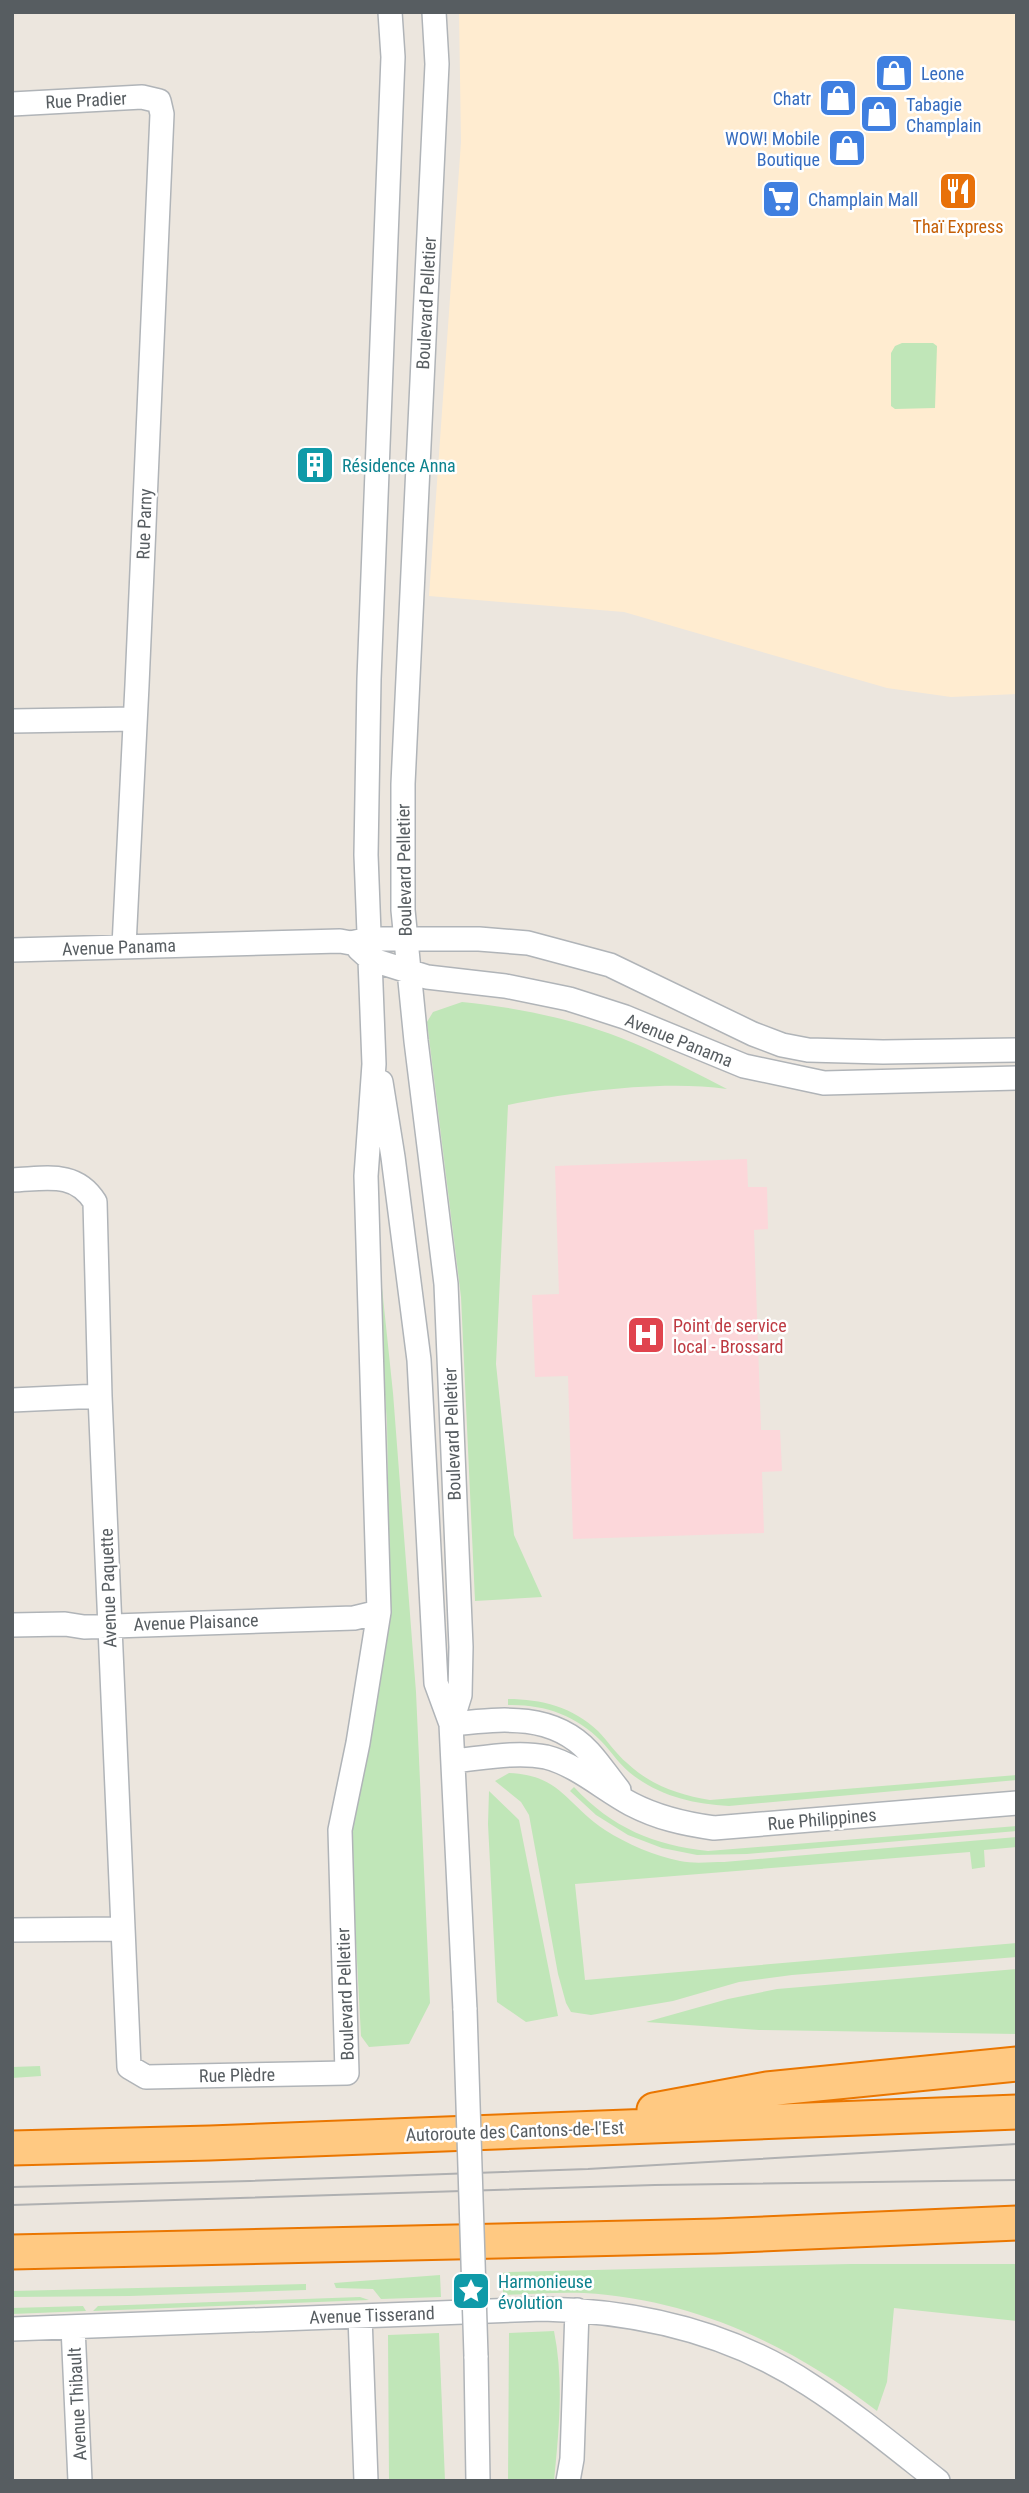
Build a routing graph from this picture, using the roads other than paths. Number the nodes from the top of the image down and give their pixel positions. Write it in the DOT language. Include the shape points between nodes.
graph roads {
  1 [pos="390,12"];
  2 [pos="434,12"];
  3 [pos="159,102"];
  4 [pos="12,104"];
  5 [pos="135,719"];
  6 [pos="12,722"];
  7 [pos="405,939"];
  8 [pos="124,946"];
  9 [pos="364,947"];
  10 [pos="12,950"];
  11 [pos="407,971"];
  12 [pos="373,1037"];
  13 [pos="1017,1050"];
  14 [pos="1017,1078"];
  15 [pos="12,1180"];
  16 [pos="100,1396"];
  17 [pos="12,1400"];
  18 [pos="379,1612"];
  19 [pos="12,1625"];
  20 [pos="109,1626"];
  21 [pos="451,1724"];
  22 [pos="454,1761"];
  23 [pos="1017,1803"];
  24 [pos="630,1804"];
  25 [pos="122,1929"];
  26 [pos="12,1930"];
  27 [pos="1017,2064"];
  28 [pos="129,2067"];
  29 [pos="347,2073"];
  30 [pos="1017,2112"];
  31 [pos="548,2129"];
  32 [pos="12,2148"];
  33 [pos="1017,2223"];
  34 [pos="12,2252"];
  35 [pos="577,2310"];
  36 [pos="360,2315"];
  37 [pos="73,2327"];
  38 [pos="12,2329"];
  39 [pos="923,2476"];
  40 [pos="80,2481"];
  41 [pos="366,2481"];
  42 [pos="478,2481"];
  43 [pos="568,2481"];
  1 -- 9 [label="street, Boulevard Pelletier" via="393,57 369,679"];
  2 -- 7 [label="street, Boulevard Pelletier" via="437,77 403,784"];
  3 -- 4 [label="street, Rue Pradier" via="142,97"];
  3 -- 5 [label="street, Rue Parny" via="162,128"];
  5 -- 6 [label="street"];
  5 -- 8 [label="street, Rue Parny"];
  7 -- 9 [label="street, Avenue Panama"];
  7 -- 11 [label="street, Boulevard Pelletier"];
  7 -- 13 [label="street, Avenue Panama" via="511,940 585,958 610,965 753,1034 808,1050"];
  8 -- 9 [label="street, Avenue Panama" via="340,941"];
  8 -- 10 [label="street, Avenue Panama"];
  9 -- 11 [label="street, Avenue Panama"];
  9 -- 12 [label="street, Boulevard Pelletier"];
  11 -- 14 [label="street, Avenue Panama" via="569,999 744,1066 824,1083"];
  11 -- 21 [label="street, Boulevard Pelletier" via="446,1284 461,1647 460,1695"];
  12 -- 18 [label="street, Boulevard Pelletier" via="366,1176"];
  12 -- 21 [label="street, Boulevard Pelletier" via="419,1360 436,1683"];
  15 -- 16 [label="street, Avenue Paquette" via="66,1179 80,1184 95,1202"];
  16 -- 17 [label="street"];
  16 -- 20 [label="street, Avenue Paquette"];
  18 -- 20 [label="street, Avenue Plaisance" via="354,1618"];
  18 -- 29 [label="street, Boulevard Pelletier" via="340,1830"];
  19 -- 20 [label="street, Avenue Plaisance"];
  20 -- 25 [label="street, Avenue Paquette"];
  21 -- 22 [label="street, Boulevard Pelletier"];
  21 -- 24 [label="street" via="518,1719 553,1726 589,1751"];
  22 -- 24 [label="street, Rue Philippines" via="544,1757 564,1763"];
  22 -- 42 [label="street, Boulevard Pelletier, bridge"];
  23 -- 24 [label="street, Rue Philippines" via="714,1828 681,1824"];
  25 -- 26 [label="street"];
  25 -- 28 [label="street, Avenue Paquette"];
  27 -- 31 [label="highway" via="767,2089"];
  28 -- 29 [label="street, Rue Plèdre" via="146,2077"];
  30 -- 31 [label="highway, Autoroute des Cantons-de-l'Est"];
  31 -- 32 [label="highway, Autoroute des Cantons-de-l'Est"];
  33 -- 34 [label="highway" via="716,2236"];
  35 -- 36 [label="street, Avenue Tisserand"];
  35 -- 39 [label="street, Avenue Tisserand" via="656,2321 750,2351 810,2384 873,2429"];
  35 -- 43 [label="street"];
  36 -- 37 [label="street, Avenue Tisserand"];
  36 -- 41 [label="street"];
  37 -- 38 [label="street, Avenue Tisserand"];
  37 -- 40 [label="street, Avenue Thibault"];
}
